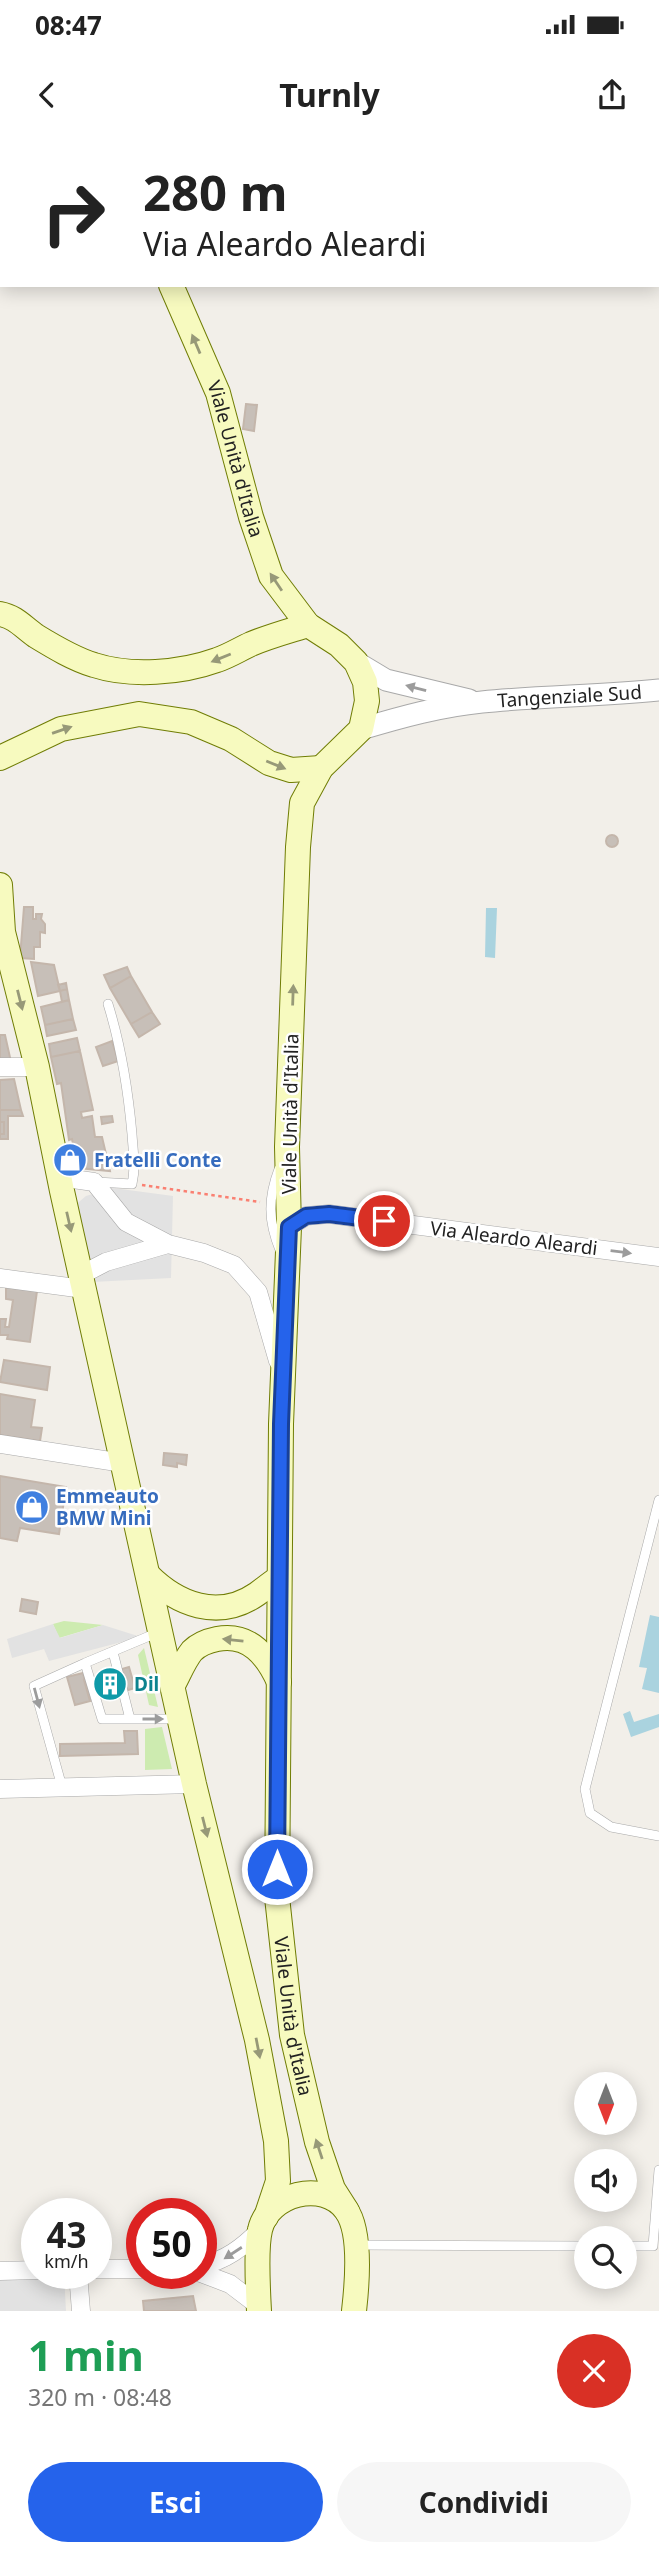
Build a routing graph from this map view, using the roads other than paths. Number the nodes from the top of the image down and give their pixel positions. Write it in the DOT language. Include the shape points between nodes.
graph roads {
  1 [pos="172,287"];
  2 [pos="0,614"];
  3 [pos="308,625"];
  4 [pos="356,662"];
  5 [pos="659,690"];
  6 [pos="481,702"];
  7 [pos="361,729"];
  8 [pos="0,758"];
  9 [pos="321,768"];
  10 [pos="0,897"];
  11 [pos="108,1003"];
  12 [pos="0,1067"];
  13 [pos="37,1067"];
  14 [pos="287,1147"];
  15 [pos="59,1177"];
  16 [pos="94,1182"];
  17 [pos="289,1227"];
  18 [pos="168,1244"];
  19 [pos="659,1257"];
  20 [pos="287,1268"];
  21 [pos="0,1278"];
  22 [pos="82,1282"];
  23 [pos="283,1378"];
  24 [pos="0,1444"];
  25 [pos="123,1463"];
  26 [pos="659,1500"];
  27 [pos="148,1574"];
  28 [pos="279,1578"];
  29 [pos="160,1631"];
  30 [pos="113,1652"];
  31 [pos="85,1663"];
  32 [pos="279,1683"];
  33 [pos="173,1685"];
  34 [pos="130,1719"];
  35 [pos="180,1719"];
  36 [pos="194,1784"];
  37 [pos="62,1787"];
  38 [pos="0,1789"];
  39 [pos="659,1836"];
  40 [pos="659,2170"];
  41 [pos="347,2211"];
  42 [pos="263,2223"];
  43 [pos="357,2245"];
  44 [pos="574,2246"];
  45 [pos="637,2246"];
  46 [pos="217,2262"];
  47 [pos="21,2270"];
  48 [pos="0,2271"];
  49 [pos="217,2279"];
  50 [pos="79,2289"];
  51 [pos="259,2309"];
  52 [pos="81,2311"];
  53 [pos="354,2311"];
  3 -- 1 [label="main road, Viale Unità d'Italia, one-way" via="271,576 218,393"];
  3 -- 2 [label="main road, one-way" via="197,666 121,671 67,654 12,617"];
  3 -- 4 [label="main road, Viale Unità d'Italia" via="340,645"];
  6 -- 4 [label="street, Tangenziale Sud, one-way" via="386,680"];
  4 -- 7 [label="main road" via="367,701"];
  5 -- 6 [label="street, Tangenziale Sud"];
  6 -- 7 [label="street, Tangenziale Sud" via="414,713"];
  7 -- 9 [label="main road, Viale Unità d'Italia"];
  8 -- 9 [label="main road, one-way" via="61,729 139,714 191,722 290,770"];
  14 -- 9 [label="main road, Viale Unità d'Italia, one-way" via="298,847 302,803"];
  10 -- 13 [label="main road, Viale Unità d'Italia, one-way" via="3,932"];
  11 -- 16 [label="lane" via="120,1040 135,1171 132,1184"];
  12 -- 13 [label="street"];
  13 -- 15 [label="main road, Viale Unità d'Italia"];
  14 -- 17 [label="main road, Viale Unità d'Italia"];
  14 -- 20 [label="lane" via="271,1204 271,1227"];
  15 -- 16 [label="street"];
  15 -- 22 [label="main road, Viale Unità d'Italia, one-way"];
  16 -- 18 [label="street" via="126,1222"];
  17 -- 19 [label="street, Via Aleardo Aleardi, one-way" via="306,1216 329,1214"];
  17 -- 20 [label="main road, Viale Unità d'Italia"];
  18 -- 22 [label="street" via="107,1262"];
  18 -- 23 [label="street" via="234,1265 258,1292"];
  20 -- 23 [label="main road, Viale Unità d'Italia"];
  21 -- 22 [label="street"];
  22 -- 25 [label="main road, Viale Unità d'Italia"];
  23 -- 28 [label="main road, Viale Unità d'Italia"];
  24 -- 25 [label="street"];
  25 -- 27 [label="main road, Viale Unità d'Italia"];
  26 -- 39 [label="lane" via="585,1789 590,1813 611,1827"];
  27 -- 28 [label="main road" via="188,1604 224,1609 255,1596"];
  27 -- 29 [label="main road, Viale Unità d'Italia"];
  28 -- 32 [label="main road, Viale Unità d'Italia"];
  29 -- 30 [label="lane"];
  29 -- 33 [label="main road, Viale Unità d'Italia"];
  30 -- 31 [label="lane"];
  30 -- 34 [label="lane"];
  31 -- 34 [label="lane" via="102,1719"];
  31 -- 37 [label="lane, one-way" via="34,1686"];
  32 -- 33 [label="main road, one-way" via="259,1650 239,1638 222,1638 194,1650"];
  41 -- 32 [label="main road, Viale Unità d'Italia, one-way" via="333,2189 317,2142 292,2035 277,1897"];
  33 -- 35 [label="main road, Viale Unità d'Italia"];
  34 -- 35 [label="lane, one-way"];
  35 -- 36 [label="main road, Viale Unità d'Italia"];
  36 -- 37 [label="street"];
  36 -- 42 [label="main road, Viale Unità d'Italia, one-way" via="257,2040 276,2141 278,2181"];
  37 -- 38 [label="street"];
  40 -- 45 [label="lane" via="653,2246"];
  41 -- 42 [label="main road" via="332,2198 314,2192 286,2197"];
  41 -- 43 [label="main road, Viale Unità d'Italia"];
  42 -- 46 [label="street, one-way" via="241,2248"];
  42 -- 51 [label="main road, Viale Unità d'Italia"];
  43 -- 44 [label="lane"];
  43 -- 53 [label="main road, Viale Unità d'Italia"];
  47 -- 48 [label="street"];
  49 -- 51 [label="street" via="230,2284"];
  50 -- 52 [label="street"];
}
